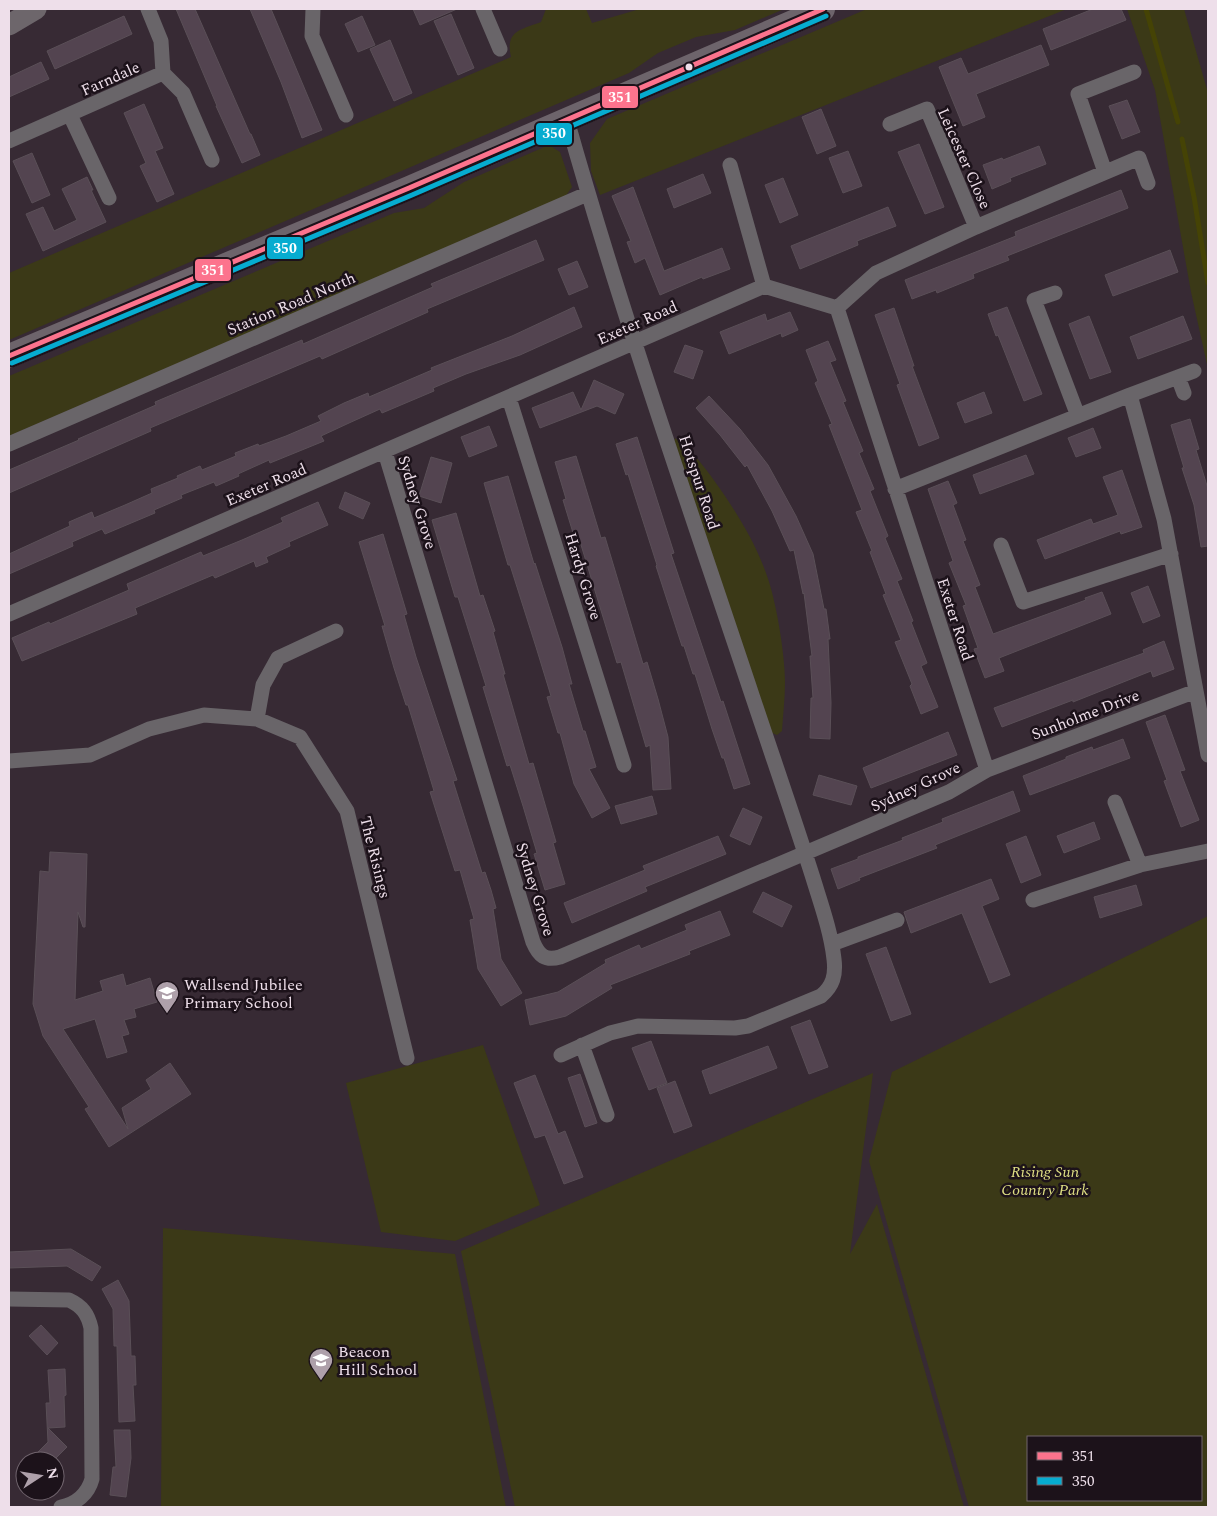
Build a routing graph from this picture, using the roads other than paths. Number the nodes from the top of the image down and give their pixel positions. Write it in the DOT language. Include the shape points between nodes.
graph roads {
  1 [pos="36,9"];
  2 [pos="148,9"];
  3 [pos="313,9"];
  4 [pos="483,9"];
  5 [pos="822,9"];
  6 [pos="9,24"];
  7 [pos="500,49"];
  8 [pos="1134,72"];
  9 [pos="163,73"];
  10 [pos="70,115"];
  11 [pos="346,115"];
  12 [pos="567,120"];
  13 [pos="890,124"];
  14 [pos="9,141"];
  15 [pos="212,160"];
  16 [pos="730,165"];
  17 [pos="1105,172"];
  18 [pos="1148,183"];
  19 [pos="587,194"];
  20 [pos="109,198"];
  21 [pos="976,227"];
  22 [pos="764,286"];
  23 [pos="1055,293"];
  24 [pos="837,308"];
  25 [pos="635,342"];
  26 [pos="9,356"];
  27 [pos="1194,371"];
  28 [pos="1178,377"];
  29 [pos="1184,393"];
  30 [pos="1130,395"];
  31 [pos="510,398"];
  32 [pos="1078,416"];
  33 [pos="9,444"];
  34 [pos="385,452"];
  35 [pos="896,489"];
  36 [pos="1001,546"];
  37 [pos="1171,554"];
  38 [pos="9,614"];
  39 [pos="336,631"];
  40 [pos="1196,691"];
  41 [pos="257,718"];
  42 [pos="1208,755"];
  43 [pos="9,761"];
  44 [pos="624,765"];
  45 [pos="987,770"];
  46 [pos="1114,802"];
  47 [pos="1208,850"];
  48 [pos="806,854"];
  49 [pos="1140,865"];
  50 [pos="1033,900"];
  51 [pos="898,920"];
  52 [pos="832,944"];
  53 [pos="582,1045"];
  54 [pos="561,1055"];
  55 [pos="407,1058"];
  56 [pos="607,1114"];
  57 [pos="9,1299"];
  58 [pos="61,1507"];
  1 -- 6 [label="street"];
  2 -- 9 [label="street, Farndale" via="161,40"];
  3 -- 11 [label="street" via="312,36"];
  4 -- 7 [label="street"];
  5 -- 12 [label="main road"];
  8 -- 17 [label="street" via="1078,94"];
  9 -- 10 [label="street, Farndale"];
  9 -- 15 [label="street, Farndale" via="183,93"];
  10 -- 14 [label="street, Farndale"];
  10 -- 20 [label="street, Farndale"];
  12 -- 19 [label="street, Hotspur Road"];
  12 -- 26 [label="main road"];
  13 -- 21 [label="street, Leicester Close" via="927,109"];
  16 -- 22 [label="street"];
  17 -- 18 [label="street, Leicester Close" via="1139,158"];
  17 -- 21 [label="street, Leicester Close"];
  19 -- 25 [label="street, Hotspur Road"];
  19 -- 33 [label="street, Station Road North"];
  21 -- 24 [label="street, Leicester Close" via="876,273"];
  22 -- 24 [label="street"];
  22 -- 25 [label="street, Exeter Road"];
  23 -- 32 [label="street" via="1034,300"];
  24 -- 35 [label="street, Exeter Road"];
  25 -- 31 [label="street, Exeter Road"];
  25 -- 48 [label="street, Hotspur Road"];
  27 -- 28 [label="street"];
  28 -- 29 [label="street"];
  28 -- 30 [label="street"];
  30 -- 32 [label="street"];
  30 -- 37 [label="street"];
  31 -- 34 [label="street, Exeter Road"];
  31 -- 44 [label="street, Hardy Grove"];
  32 -- 35 [label="street"];
  34 -- 38 [label="street, Exeter Road"];
  34 -- 48 [label="street, Sydney Grove" via="537,952 544,958 560,957"];
  35 -- 45 [label="street, Exeter Road"];
  36 -- 37 [label="street" via="1023,602"];
  37 -- 40 [label="street"];
  39 -- 41 [label="street" via="278,658 263,685"];
  40 -- 42 [label="street"];
  40 -- 45 [label="street, Sunholme Drive"];
  41 -- 43 [label="street, The Risings" via="204,715 149,729 90,755"];
  41 -- 55 [label="street, The Risings" via="300,737 347,811"];
  45 -- 48 [label="street, Sydney Grove" via="949,792"];
  46 -- 49 [label="street"];
  47 -- 49 [label="street"];
  48 -- 52 [label="street, Hotspur Road"];
  49 -- 50 [label="street"];
  51 -- 52 [label="street"];
  52 -- 53 [label="street, Hotspur Road" via="835,970 828,990 794,1008 741,1027 638,1026"];
  53 -- 54 [label="street, Hotspur Road"];
  53 -- 56 [label="street"];
  57 -- 58 [label="street" via="69,1300 86,1313 91,1328 92,1479 82,1497"];
}
